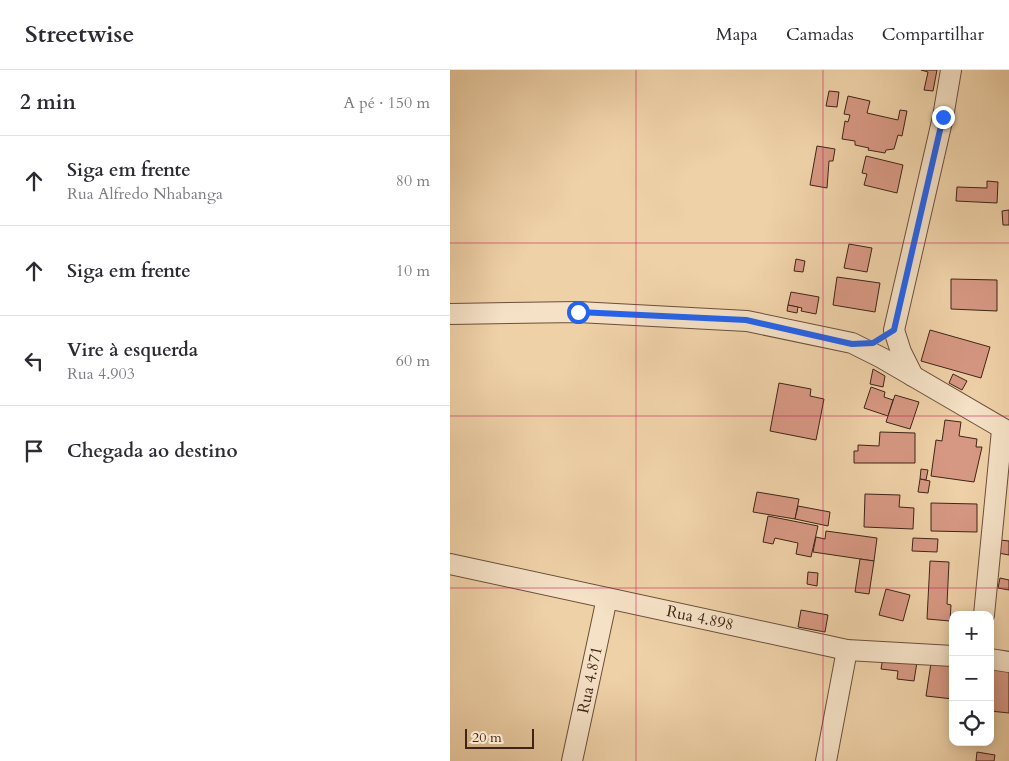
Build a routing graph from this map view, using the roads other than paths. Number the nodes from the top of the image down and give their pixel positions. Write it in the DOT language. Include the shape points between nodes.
graph roads {
  1 [pos="951,70"];
  2 [pos="450,314"];
  3 [pos="894,330"];
  4 [pos="852,344"];
  5 [pos="913,376"];
  6 [pos="1005,431"];
  7 [pos="450,564"];
  8 [pos="607,598"];
  9 [pos="984,611"];
  10 [pos="847,650"];
  11 [pos="949,656"];
  12 [pos="994,660"];
  13 [pos="1009,662"];
  14 [pos="572,761"];
  15 [pos="826,761"];
  1 -- 3 [label="street"];
  2 -- 4 [label="street" via="578,312 746,320"];
  3 -- 4 [label="street" via="873,343"];
  3 -- 5 [label="street"];
  4 -- 5 [label="street"];
  5 -- 6 [label="street"];
  6 -- 9 [label="street"];
  7 -- 8 [label="street, Rua 4.898"];
  8 -- 10 [label="street, Rua 4.898"];
  8 -- 14 [label="street, Rua 4.871"];
  10 -- 11 [label="street, Rua 4.898"];
  10 -- 15 [label="street"];
  12 -- 13 [label="street"];
}
